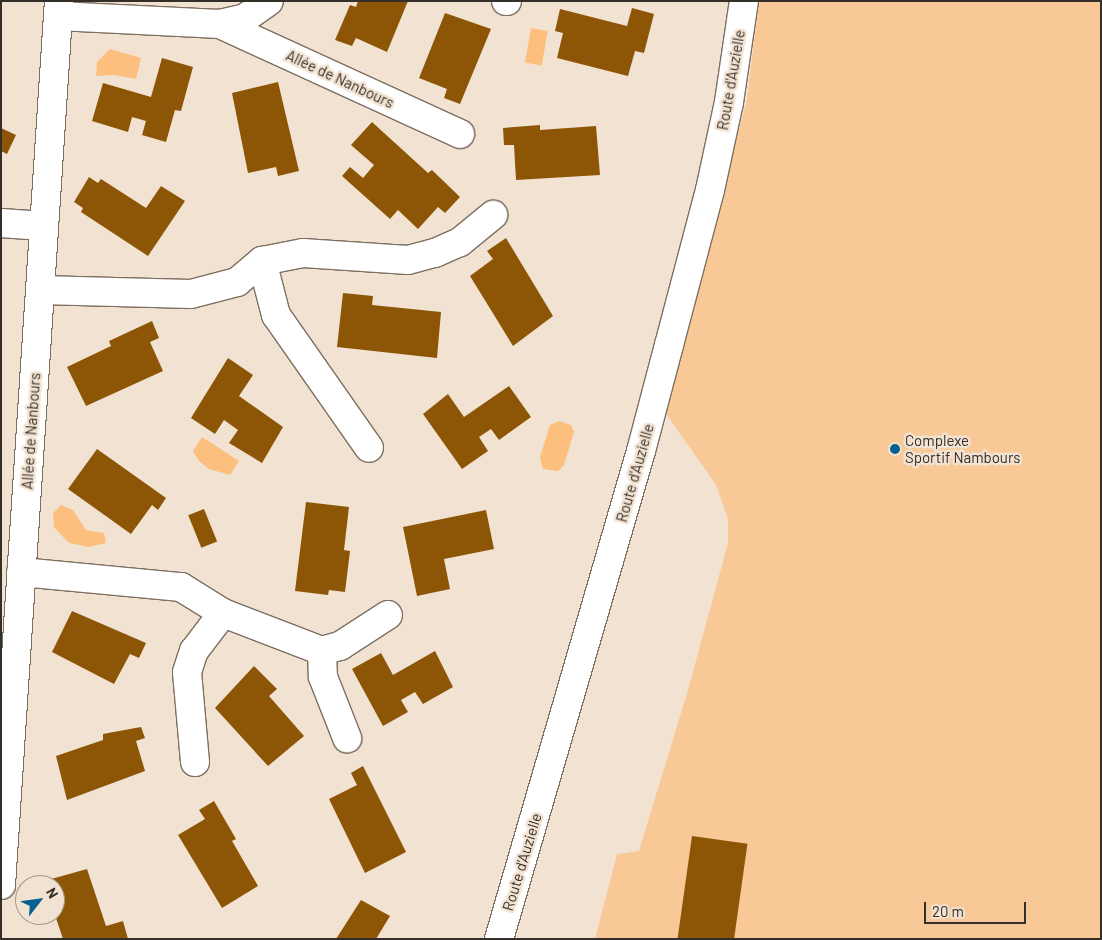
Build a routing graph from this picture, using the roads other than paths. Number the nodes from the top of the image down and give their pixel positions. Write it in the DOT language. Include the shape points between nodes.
graph roads {
  1 [pos="269,1"];
  2 [pos="744,1"];
  3 [pos="58,9"];
  4 [pos="220,24"];
  5 [pos="460,134"];
  6 [pos="493,215"];
  7 [pos="1,223"];
  8 [pos="44,226"];
  9 [pos="262,261"];
  10 [pos="40,290"];
  11 [pos="369,448"];
  12 [pos="22,572"];
  13 [pos="223,613"];
  14 [pos="388,615"];
  15 [pos="322,651"];
  16 [pos="348,738"];
  17 [pos="194,762"];
  18 [pos="4,794"];
  19 [pos="1,885"];
  20 [pos="498,939"];
  1 -- 4 [label="street, Allée de Nanbours" via="245,18"];
  2 -- 20 [label="street, Route d'Auzielle" via="710,190 662,371"];
  3 -- 4 [label="street, Allée de Nanbours"];
  3 -- 8 [label="street, Allée de Nanbours"];
  4 -- 5 [label="street, Allée de Nanbours"];
  6 -- 9 [label="street" via="460,242 435,254 408,260 303,253"];
  7 -- 8 [label="street"];
  8 -- 10 [label="street, Allée de Nanbours"];
  9 -- 10 [label="street" via="237,282 191,294"];
  9 -- 11 [label="street" via="276,315"];
  10 -- 12 [label="street, Allée de Nanbours"];
  12 -- 13 [label="street" via="180,587"];
  12 -- 18 [label="street, Allée de Nanbours"];
  13 -- 15 [label="street"];
  13 -- 17 [label="street" via="194,651 187,672"];
  14 -- 15 [label="street" via="340,646"];
  15 -- 16 [label="street" via="323,677"];
  18 -- 19 [label="street, Allée de Nanbours"];
}
